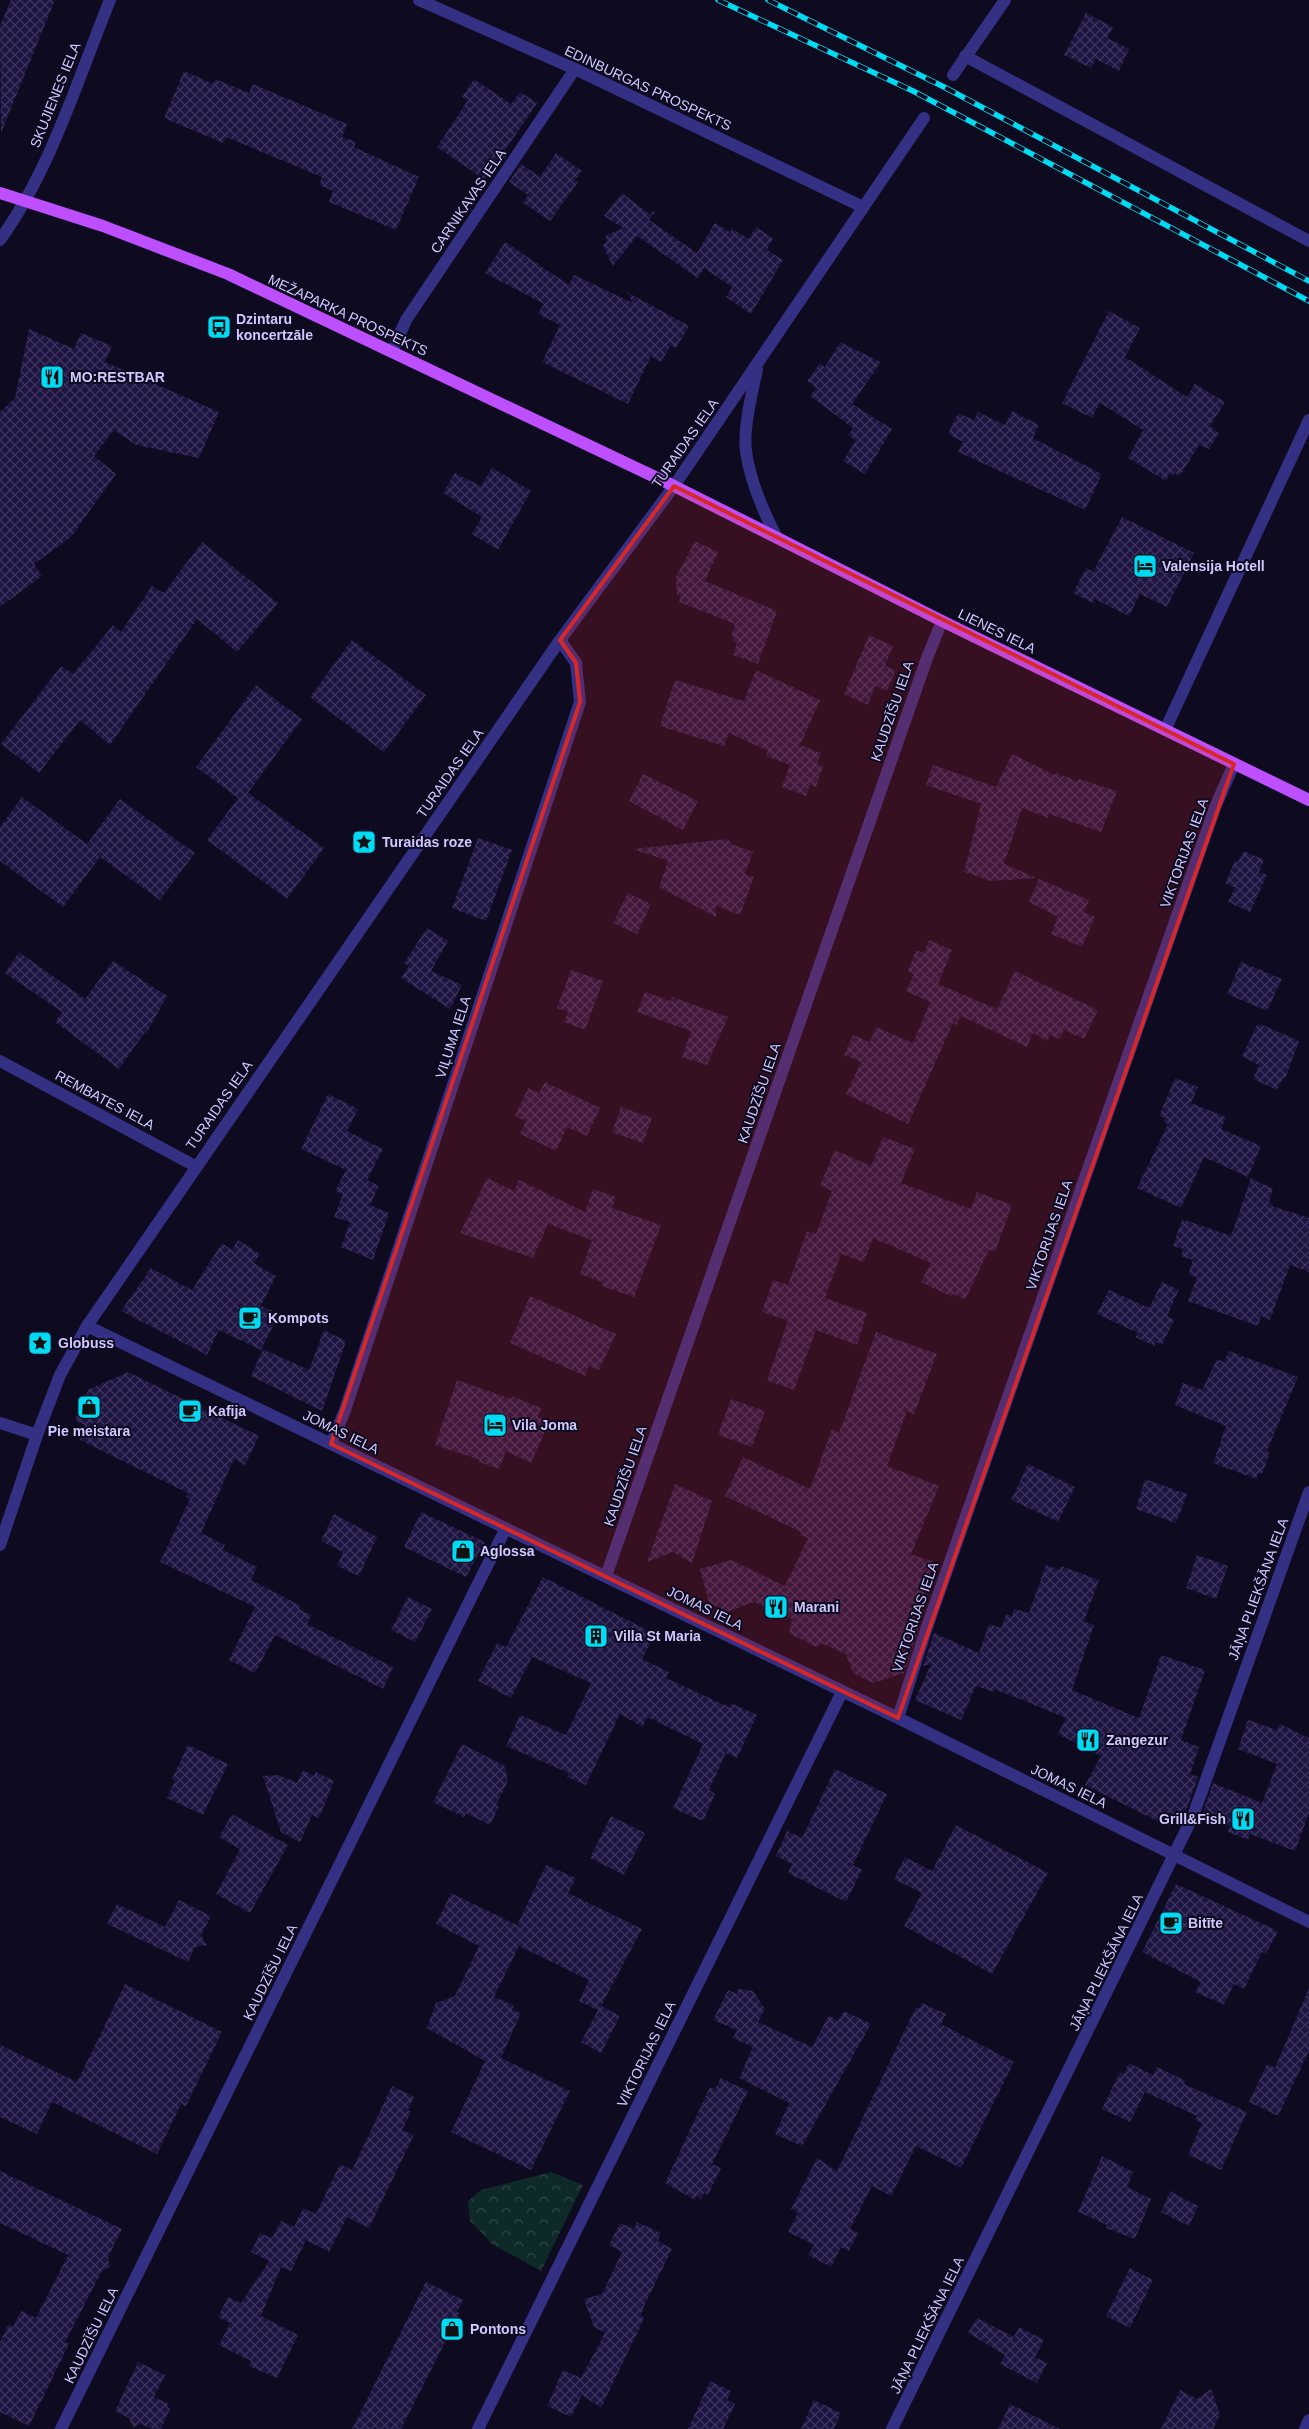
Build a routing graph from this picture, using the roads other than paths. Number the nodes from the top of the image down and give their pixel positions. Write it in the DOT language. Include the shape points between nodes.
graph roads {
  1 [pos="110,0"];
  2 [pos="419,0"];
  3 [pos="1006,0"];
  4 [pos="966,56"];
  5 [pos="576,69"];
  6 [pos="953,75"];
  7 [pos="924,118"];
  8 [pos="0,193"];
  9 [pos="26,201"];
  10 [pos="862,207"];
  11 [pos="0,240"];
  12 [pos="1309,241"];
  13 [pos="392,352"];
  14 [pos="759,363"];
  15 [pos="1309,420"];
  16 [pos="674,486"];
  17 [pos="777,538"];
  18 [pos="942,621"];
  19 [pos="560,640"];
  20 [pos="1165,730"];
  21 [pos="1234,764"];
  22 [pos="1309,800"];
  23 [pos="0,1061"];
  24 [pos="195,1166"];
  25 [pos="86,1326"];
  26 [pos="0,1423"];
  27 [pos="37,1435"];
  28 [pos="331,1444"];
  29 [pos="1309,1492"];
  30 [pos="506,1528"];
  31 [pos="0,1545"];
  32 [pos="606,1576"];
  33 [pos="842,1692"];
  34 [pos="898,1718"];
  35 [pos="1174,1856"];
  36 [pos="1309,1922"];
  37 [pos="1309,2420"];
  38 [pos="61,2429"];
  39 [pos="478,2429"];
  40 [pos="892,2429"];
  41 [pos="1304,2429"];
  1 -- 9 [label="street, SKUJIENES IELA"];
  2 -- 5 [label="street, EDINBURGAS PROSPEKTS"];
  3 -- 4 [label="street"];
  4 -- 6 [label="street"];
  4 -- 12 [label="street"];
  5 -- 10 [label="street, EDINBURGAS PROSPEKTS"];
  5 -- 13 [label="street, CARNIKAVAS IELA" via="406,320"];
  7 -- 10 [label="street, TURAIDAS IELA"];
  8 -- 9 [label="main road, MEŽAPARKA PROSPEKTS"];
  9 -- 11 [label="street, SKUJIENES IELA"];
  9 -- 13 [label="main road, MEŽAPARKA PROSPEKTS" via="103,226 228,274"];
  10 -- 14 [label="street, TURAIDAS IELA"];
  13 -- 16 [label="main road, MEŽAPARKA PROSPEKTS"];
  14 -- 16 [label="street, TURAIDAS IELA"];
  14 -- 17 [label="street" via="746,450 761,508"];
  15 -- 20 [label="street"];
  16 -- 17 [label="main road, LIENES IELA"];
  16 -- 19 [label="street, TURAIDAS IELA"];
  17 -- 18 [label="main road, LIENES IELA"];
  18 -- 20 [label="main road, LIENES IELA"];
  18 -- 32 [label="street, KAUDZĪŠU IELA" via="926,658"];
  19 -- 24 [label="street, TURAIDAS IELA"];
  19 -- 28 [label="street, VIĻUMA IELA" via="576,663 580,702"];
  20 -- 21 [label="main road, LIENES IELA"];
  21 -- 22 [label="main road, LIENES IELA"];
  21 -- 34 [label="street, VIKTORIJAS IELA" via="1213,814 926,1630"];
  23 -- 24 [label="street, REMBATES IELA"];
  24 -- 25 [label="street, TURAIDAS IELA"];
  25 -- 27 [label="street, TURAIDAS IELA" via="60,1375"];
  25 -- 28 [label="street, JOMAS IELA"];
  26 -- 27 [label="street"];
  27 -- 31 [label="street, TURAIDAS IELA"];
  28 -- 30 [label="street, JOMAS IELA"];
  29 -- 35 [label="street, JĀŅA PLIEKŠĀNA IELA" via="1193,1816"];
  30 -- 32 [label="street, JOMAS IELA"];
  30 -- 38 [label="street, KAUDZĪŠU IELA"];
  32 -- 33 [label="street, JOMAS IELA"];
  33 -- 34 [label="street, JOMAS IELA"];
  33 -- 39 [label="street, VIKTORIJAS IELA"];
  34 -- 35 [label="street, JOMAS IELA"];
  35 -- 36 [label="street, JOMAS IELA"];
  35 -- 40 [label="street, JĀŅA PLIEKŠĀNA IELA"];
  37 -- 41 [label="street"];
}
